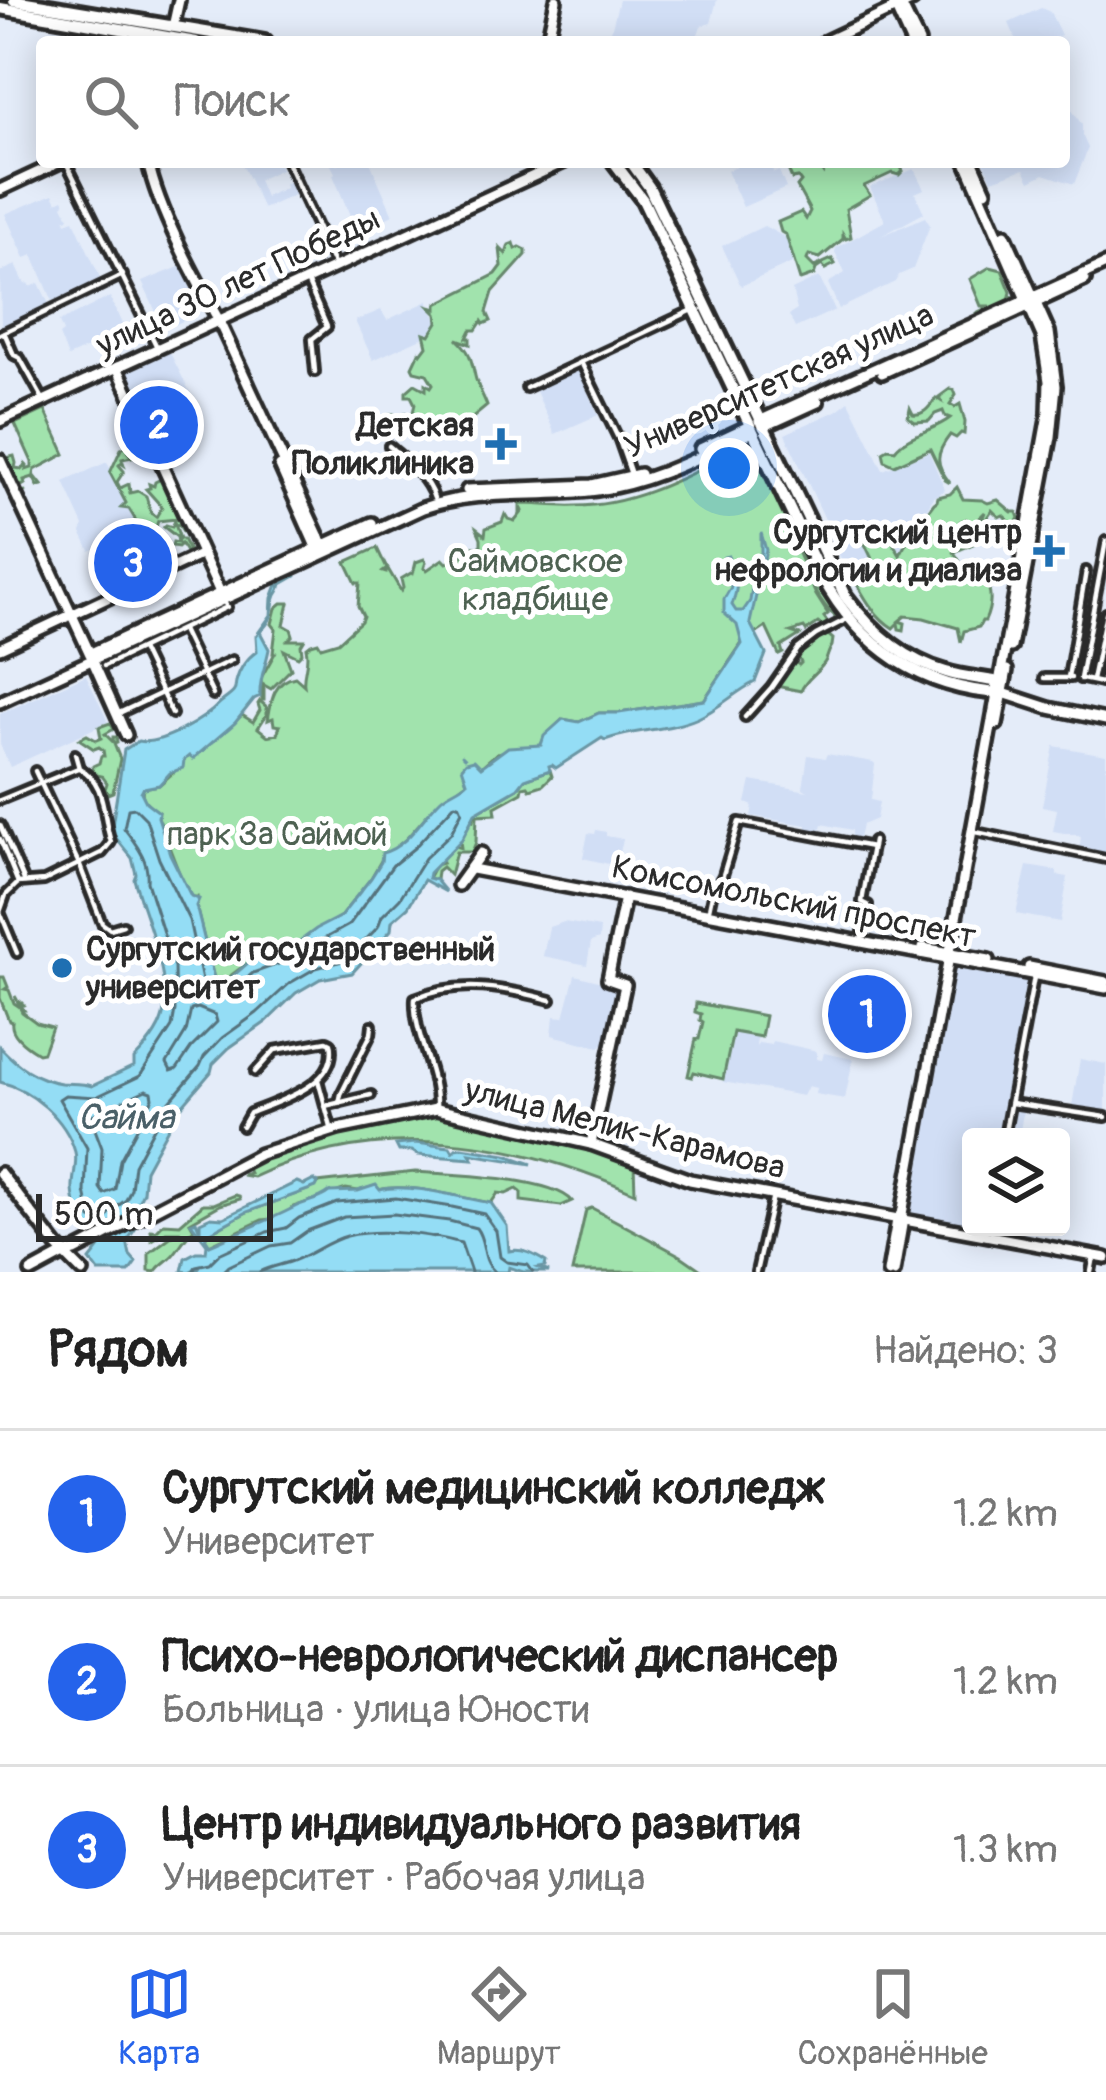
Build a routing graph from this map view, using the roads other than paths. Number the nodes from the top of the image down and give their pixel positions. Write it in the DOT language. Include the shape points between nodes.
graph roads {
  1 [pos="14,0"];
  2 [pos="178,0"];
  3 [pos="556,0"];
  4 [pos="900,3"];
  5 [pos="0,8"];
  6 [pos="171,35"];
  7 [pos="548,36"];
  8 [pos="836,36"];
  9 [pos="913,36"];
  10 [pos="50,168"];
  11 [pos="66,168"];
  12 [pos="150,168"];
  13 [pos="290,168"];
  14 [pos="551,168"];
  15 [pos="619,168"];
  16 [pos="635,168"];
  17 [pos="972,168"];
  18 [pos="0,190"];
  19 [pos="335,266"];
  20 [pos="1106,267"];
  21 [pos="123,275"];
  22 [pos="306,279"];
  23 [pos="1032,301"];
  24 [pos="695,309"];
  25 [pos="215,321"];
  26 [pos="2,333"];
  27 [pos="157,348"];
  28 [pos="581,362"];
  29 [pos="116,367"];
  30 [pos="315,372"];
  31 [pos="526,388"];
  32 [pos="44,401"];
  33 [pos="0,421"];
  34 [pos="756,426"];
  35 [pos="389,446"];
  36 [pos="0,460"];
  37 [pos="632,477"];
  38 [pos="434,498"];
  39 [pos="1106,541"];
  40 [pos="321,550"];
  41 [pos="202,554"];
  42 [pos="1086,571"];
  43 [pos="223,599"];
  44 [pos="1106,613"];
  45 [pos="72,615"];
  46 [pos="848,618"];
  47 [pos="182,628"];
  48 [pos="0,648"];
  49 [pos="140,648"];
  50 [pos="91,657"];
  51 [pos="232,660"];
  52 [pos="1106,665"];
  53 [pos="104,666"];
  54 [pos="204,675"];
  55 [pos="1044,678"];
  56 [pos="1068,678"];
  57 [pos="1080,679"];
  58 [pos="1092,680"];
  59 [pos="1104,684"];
  60 [pos="999,690"];
  61 [pos="161,694"];
  62 [pos="213,695"];
  63 [pos="0,699"];
  64 [pos="117,714"];
  65 [pos="172,714"];
  66 [pos="745,717"];
  67 [pos="1106,720"];
  68 [pos="126,735"];
  69 [pos="75,754"];
  70 [pos="79,768"];
  71 [pos="34,771"];
  72 [pos="40,783"];
  73 [pos="0,800"];
  74 [pos="0,825"];
  75 [pos="976,832"];
  76 [pos="0,839"];
  77 [pos="112,850"];
  78 [pos="102,853"];
  79 [pos="1106,859"];
  80 [pos="80,866"];
  81 [pos="22,882"];
  82 [pos="458,885"];
  83 [pos="625,895"];
  84 [pos="709,908"];
  85 [pos="0,913"];
  86 [pos="748,918"];
  87 [pos="123,925"];
  88 [pos="839,936"];
  89 [pos="862,937"];
  90 [pos="17,953"];
  91 [pos="951,956"];
  92 [pos="1034,975"];
  93 [pos="1106,985"];
  94 [pos="551,1000"];
  95 [pos="372,1024"];
  96 [pos="255,1072"];
  97 [pos="318,1080"];
  98 [pos="371,1095"];
  99 [pos="1011,1102"];
  100 [pos="339,1103"];
  101 [pos="325,1106"];
  102 [pos="436,1109"];
  103 [pos="1106,1117"];
  104 [pos="242,1127"];
  105 [pos="1006,1128"];
  106 [pos="332,1131"];
  107 [pos="591,1144"];
  108 [pos="0,1173"];
  109 [pos="772,1196"];
  110 [pos="901,1218"];
  111 [pos="962,1227"];
  112 [pos="1004,1236"];
  113 [pos="71,1251"];
  114 [pos="1100,1257"];
  115 [pos="31,1272"];
  116 [pos="83,1272"];
  117 [pos="756,1272"];
  118 [pos="891,1272"];
  119 [pos="1091,1272"];
  1 -- 6 [label="main road"];
  2 -- 6 [label="main road"];
  3 -- 7 [label="main road"];
  4 -- 8 [label="main road"];
  4 -- 9 [label="main road"];
  5 -- 6 [label="main road"];
  10 -- 18 [label="main road"];
  11 -- 21 [label="street"];
  12 -- 25 [label="main road"];
  13 -- 19 [label="street"];
  14 -- 19 [label="main road, улица 30 лет Победы"];
  15 -- 24 [label="main road" via="643,200"];
  16 -- 34 [label="main road"];
  17 -- 23 [label="main road"];
  19 -- 22 [label="main road, улица 30 лет Победы"];
  20 -- 23 [label="main road, Университетская улица"];
  21 -- 26 [label="street"];
  21 -- 27 [label="street"];
  22 -- 25 [label="main road, улица 30 лет Победы"];
  22 -- 30 [label="street" via="327,327 312,339"];
  23 -- 34 [label="main road, Университетская улица"];
  23 -- 60 [label="main road" via="1054,357 1055,410"];
  24 -- 28 [label="street"];
  24 -- 34 [label="main road"];
  25 -- 27 [label="main road, улица 30 лет Победы"];
  25 -- 40 [label="main road"];
  26 -- 32 [label="street"];
  27 -- 29 [label="main road, улица 30 лет Победы"];
  28 -- 31 [label="street"];
  28 -- 37 [label="street"];
  29 -- 32 [label="main road, улица 30 лет Победы"];
  29 -- 41 [label="main road"];
  32 -- 33 [label="main road, улица 30 лет Победы"];
  34 -- 37 [label="main road, Университетская улица"];
  34 -- 40 [label="main road, Университетская улица" via="623,486 450,499"];
  34 -- 46 [label="main road"];
  34 -- 60 [label="main road" via="863,619 920,662 991,680"];
  35 -- 38 [label="street"];
  36 -- 45 [label="main road"];
  37 -- 38 [label="main road, Университетская улица"];
  38 -- 40 [label="main road, Университетская улица"];
  39 -- 57 [label="street"];
  40 -- 43 [label="main road, Университетская улица"];
  41 -- 43 [label="main road"];
  41 -- 45 [label="main road"];
  42 -- 56 [label="street"];
  43 -- 47 [label="street"];
  43 -- 50 [label="main road, Университетская улица"];
  44 -- 58 [label="street"];
  45 -- 48 [label="main road"];
  45 -- 50 [label="main road"];
  46 -- 60 [label="main road" via="915,671"];
  46 -- 66 [label="street" via="799,649"];
  47 -- 49 [label="street"];
  47 -- 54 [label="street"];
  49 -- 53 [label="street"];
  49 -- 61 [label="street"];
  50 -- 63 [label="main road, Университетская улица"];
  50 -- 64 [label="main road"];
  51 -- 54 [label="street"];
  52 -- 59 [label="street"];
  54 -- 61 [label="street"];
  54 -- 62 [label="street"];
  55 -- 56 [label="street"];
  56 -- 57 [label="street"];
  57 -- 58 [label="street"];
  58 -- 59 [label="street"];
  60 -- 67 [label="main road"];
  60 -- 75 [label="main road"];
  60 -- 91 [label="main road"];
  61 -- 64 [label="street"];
  61 -- 65 [label="street"];
  64 -- 68 [label="main road"];
  69 -- 70 [label="street"];
  70 -- 72 [label="street"];
  70 -- 78 [label="street" via="94,777 104,799 111,842"];
  71 -- 72 [label="street"];
  72 -- 73 [label="street"];
  72 -- 80 [label="street"];
  74 -- 81 [label="street"];
  75 -- 79 [label="street"];
  75 -- 91 [label="main road"];
  76 -- 81 [label="street"];
  77 -- 78 [label="street"];
  78 -- 80 [label="street"];
  80 -- 81 [label="street"];
  80 -- 87 [label="street" via="102,922"];
  81 -- 85 [label="street"];
  82 -- 83 [label="main road, Комсомольский проспект" via="476,862"];
  83 -- 84 [label="main road, Комсомольский проспект"];
  83 -- 86 [label="main road, Комсомольский проспект"];
  83 -- 107 [label="main road" via="608,979 625,985"];
  84 -- 86 [label="main road, Комсомольский проспект"];
  84 -- 89 [label="street" via="739,822 873,844"];
  85 -- 90 [label="street"];
  86 -- 88 [label="main road, Комсомольский проспект"];
  88 -- 89 [label="main road, Комсомольский проспект"];
  88 -- 91 [label="main road, Комсомольский проспект"];
  89 -- 91 [label="main road, Комсомольский проспект"];
  91 -- 92 [label="main road, Комсомольский проспект"];
  91 -- 93 [label="main road, Комсомольский проспект"];
  91 -- 110 [label="main road"];
  92 -- 93 [label="main road, Комсомольский проспект"];
  92 -- 99 [label="street"];
  94 -- 102 [label="street" via="472,985 418,996 413,1003"];
  95 -- 100 [label="street"];
  96 -- 97 [label="street" via="275,1050 329,1042 332,1061"];
  97 -- 101 [label="street"];
  97 -- 104 [label="street" via="250,1113"];
  98 -- 100 [label="street"];
  99 -- 103 [label="street"];
  99 -- 105 [label="street"];
  100 -- 101 [label="street"];
  101 -- 106 [label="street"];
  102 -- 106 [label="main road, улица Мелик-Карамова"];
  102 -- 107 [label="main road, улица Мелик-Карамова"];
  106 -- 113 [label="main road, улица Мелик-Карамова" via="260,1154"];
  107 -- 109 [label="main road, улица Мелик-Карамова" via="681,1178"];
  108 -- 113 [label="main road"];
  109 -- 110 [label="main road, улица Мелик-Карамова"];
  109 -- 117 [label="street"];
  110 -- 111 [label="main road, улица Мелик-Карамова"];
  110 -- 118 [label="main road"];
  112 -- 114 [label="main road, улица Мелик-Карамова"];
  113 -- 115 [label="main road, улица Мелик-Карамова"];
  113 -- 116 [label="main road"];
  114 -- 119 [label="street"];
}
